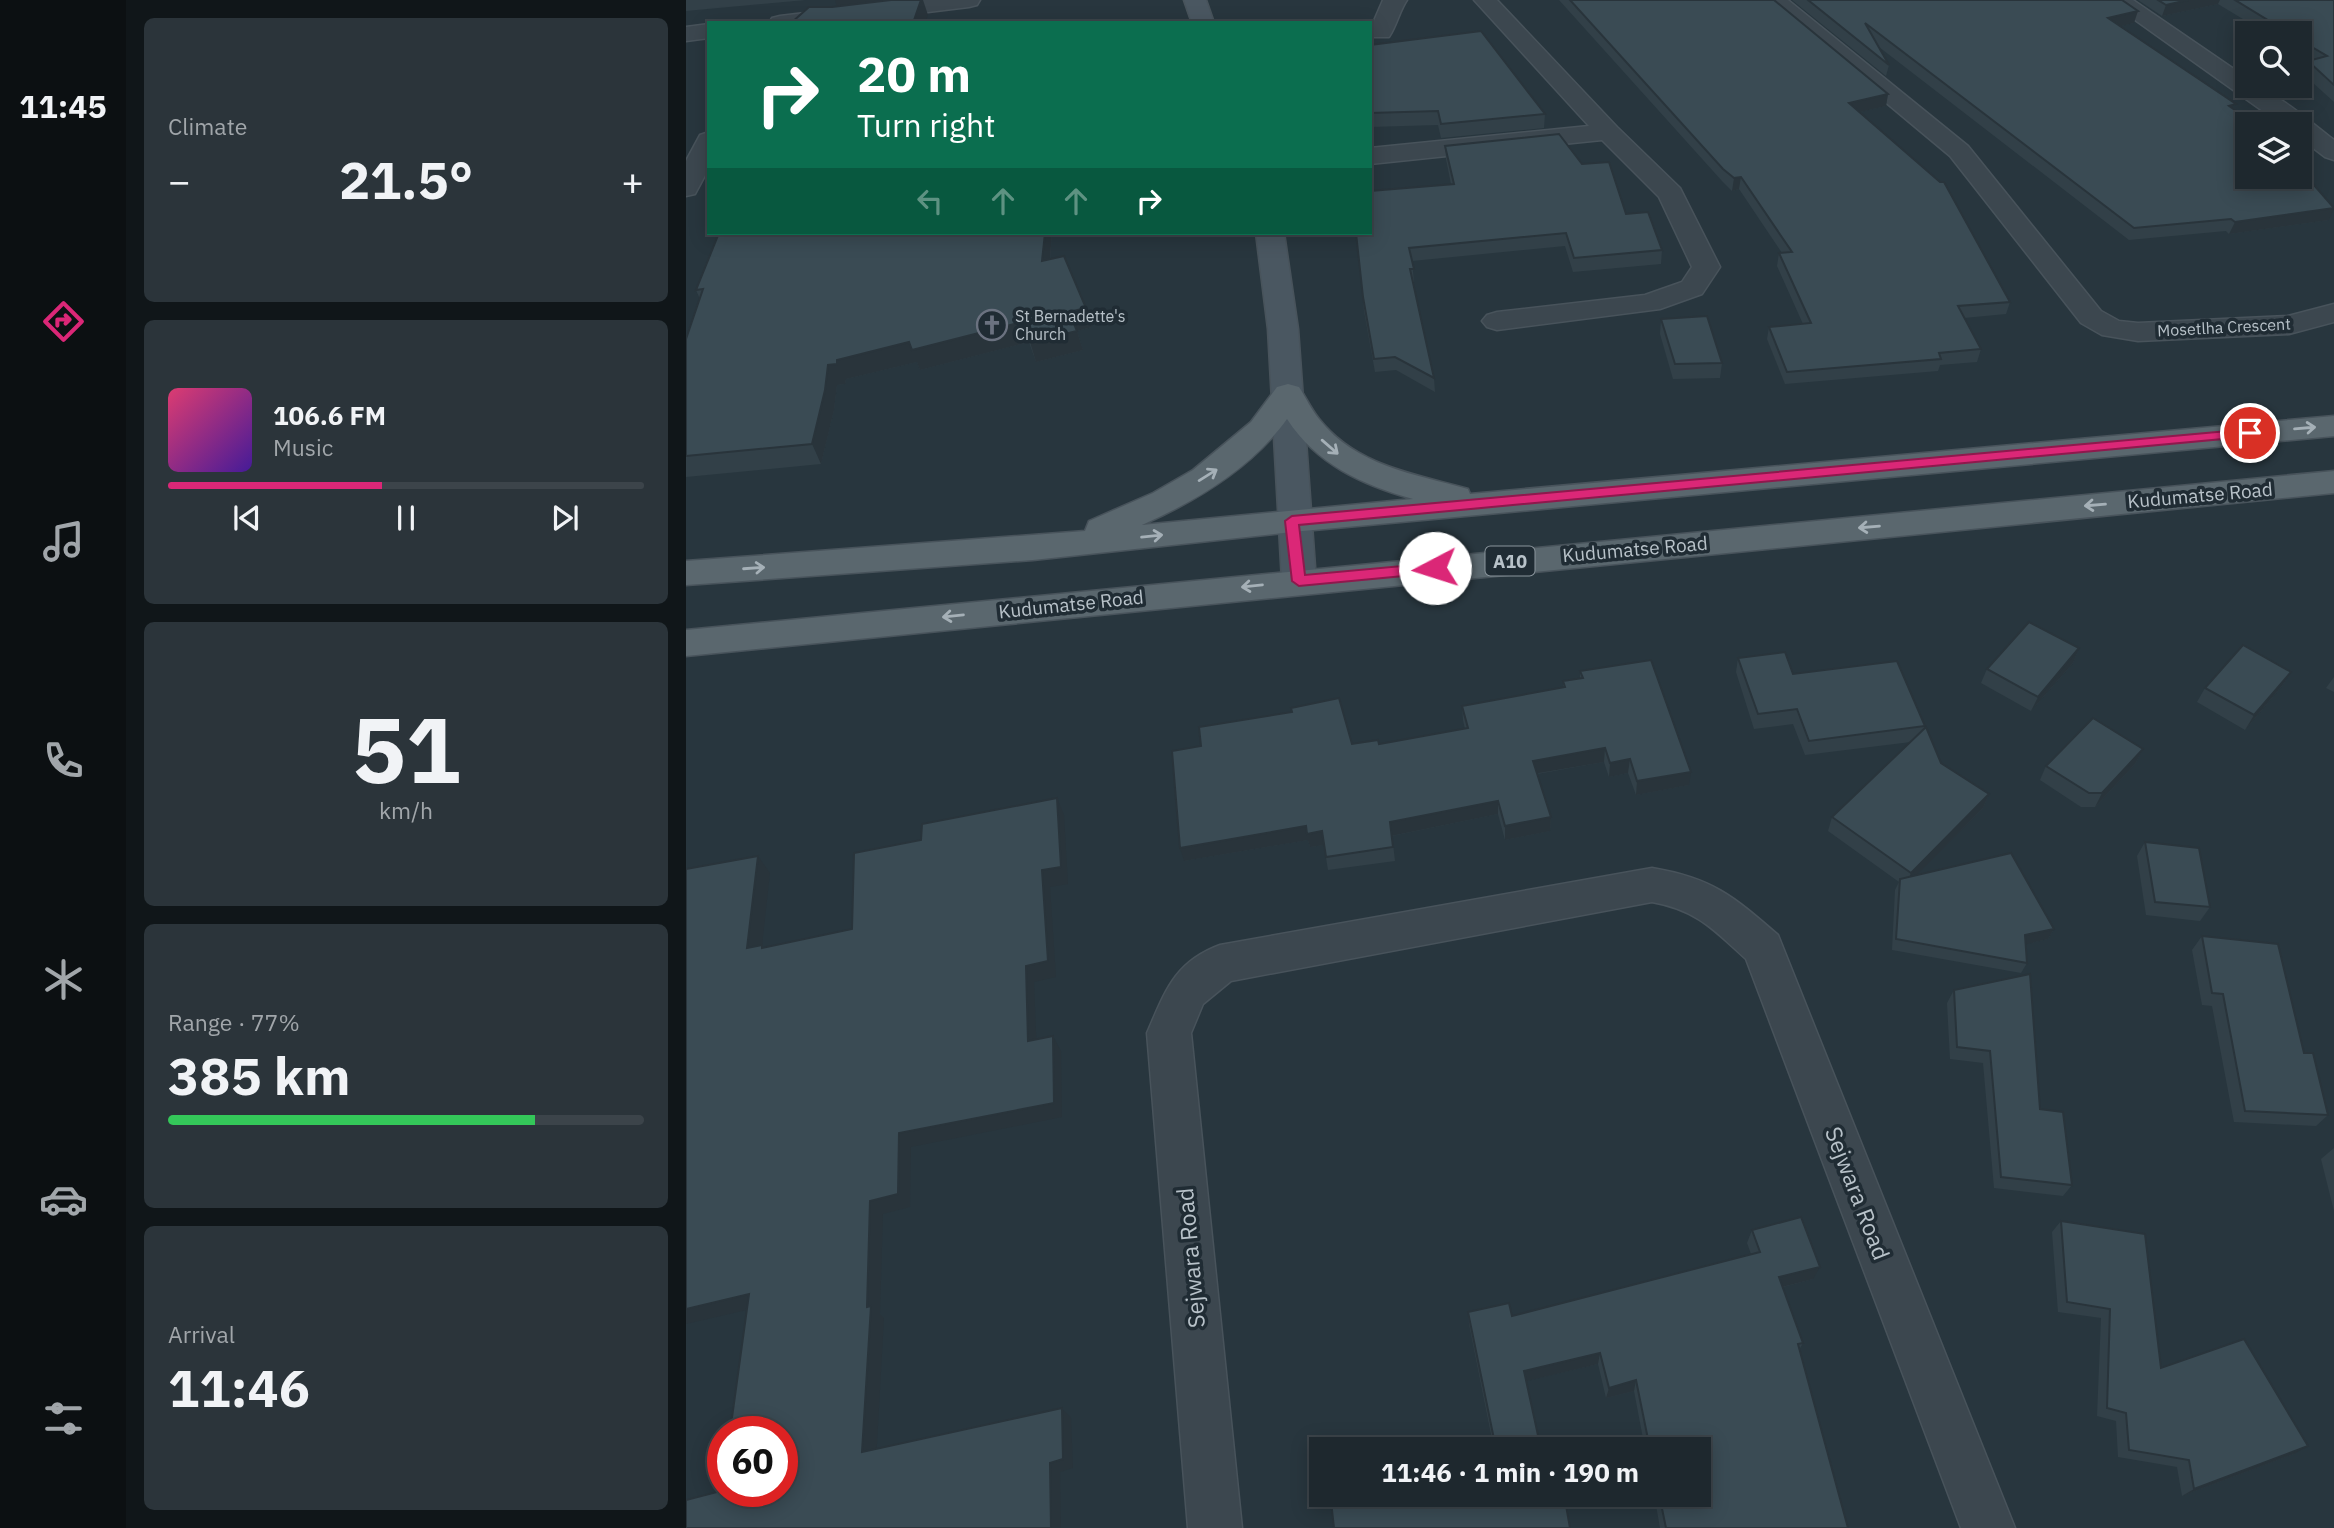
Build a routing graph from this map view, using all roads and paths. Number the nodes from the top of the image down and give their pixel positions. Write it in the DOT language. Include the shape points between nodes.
graph roads {
  1 [pos="969,0"];
  2 [pos="1195,0"];
  3 [pos="1396,0"];
  4 [pos="1485,0"];
  5 [pos="1773,0"];
  6 [pos="2119,0"];
  7 [pos="796,21"];
  8 [pos="1202,21"];
  9 [pos="707,31"];
  10 [pos="1381,32"];
  11 [pos="686,33"];
  12 [pos="2279,112"];
  13 [pos="1608,132"];
  14 [pos="2312,136"];
  15 [pos="707,144"];
  16 [pos="2334,152"];
  17 [pos="1372,156"];
  18 [pos="686,188"];
  19 [pos="1271,235"];
  20 [pos="2334,313"];
  21 [pos="1497,321"];
  22 [pos="1288,394"];
  23 [pos="2334,426"];
  24 [pos="2334,482"];
  25 [pos="1499,503"];
  26 [pos="1292,521"];
  27 [pos="1033,548"];
  28 [pos="686,573"];
  29 [pos="1299,581"];
  30 [pos="686,643"];
  31 [pos="1215,1528"];
  32 [pos="1988,1528"];
  1 -- 7 [label="street"];
  2 -- 8 [label="street"];
  3 -- 10 [label="street"];
  4 -- 13 [label="street"];
  5 -- 20 [label="street, Mosetlha Crescent" via="1959,151 2091,317 2112,329 2289,326"];
  6 -- 12 [label="street"];
  9 -- 11 [label="street"];
  13 -- 17 [label="street"];
  13 -- 21 [label="street" via="1671,194 1706,267 1692,288 1650,303"];
  14 -- 16 [label="street"];
  15 -- 18 [label="street"];
  19 -- 22 [label="street"];
  22 -- 25 [label="main road, one-way" via="1312,431 1344,458 1389,480"];
  22 -- 26 [label="street"];
  27 -- 22 [label="main road, one-way" via="1103,529 1166,502 1219,469 1260,432"];
  25 -- 23 [label="main road, one-way"];
  24 -- 29 [label="main road, Kudumatse Road / A10, one-way"];
  25 -- 26 [label="main road"];
  27 -- 26 [label="main road, one-way"];
  26 -- 29 [label="street"];
  28 -- 27 [label="main road, one-way"];
  29 -- 30 [label="main road, Kudumatse Road / A10, one-way"];
  31 -- 32 [label="street, Sejwara Road" via="1169,1033 1187,991 1220,964 1652,884 1686,891 1720,910 1763,948"];
}
